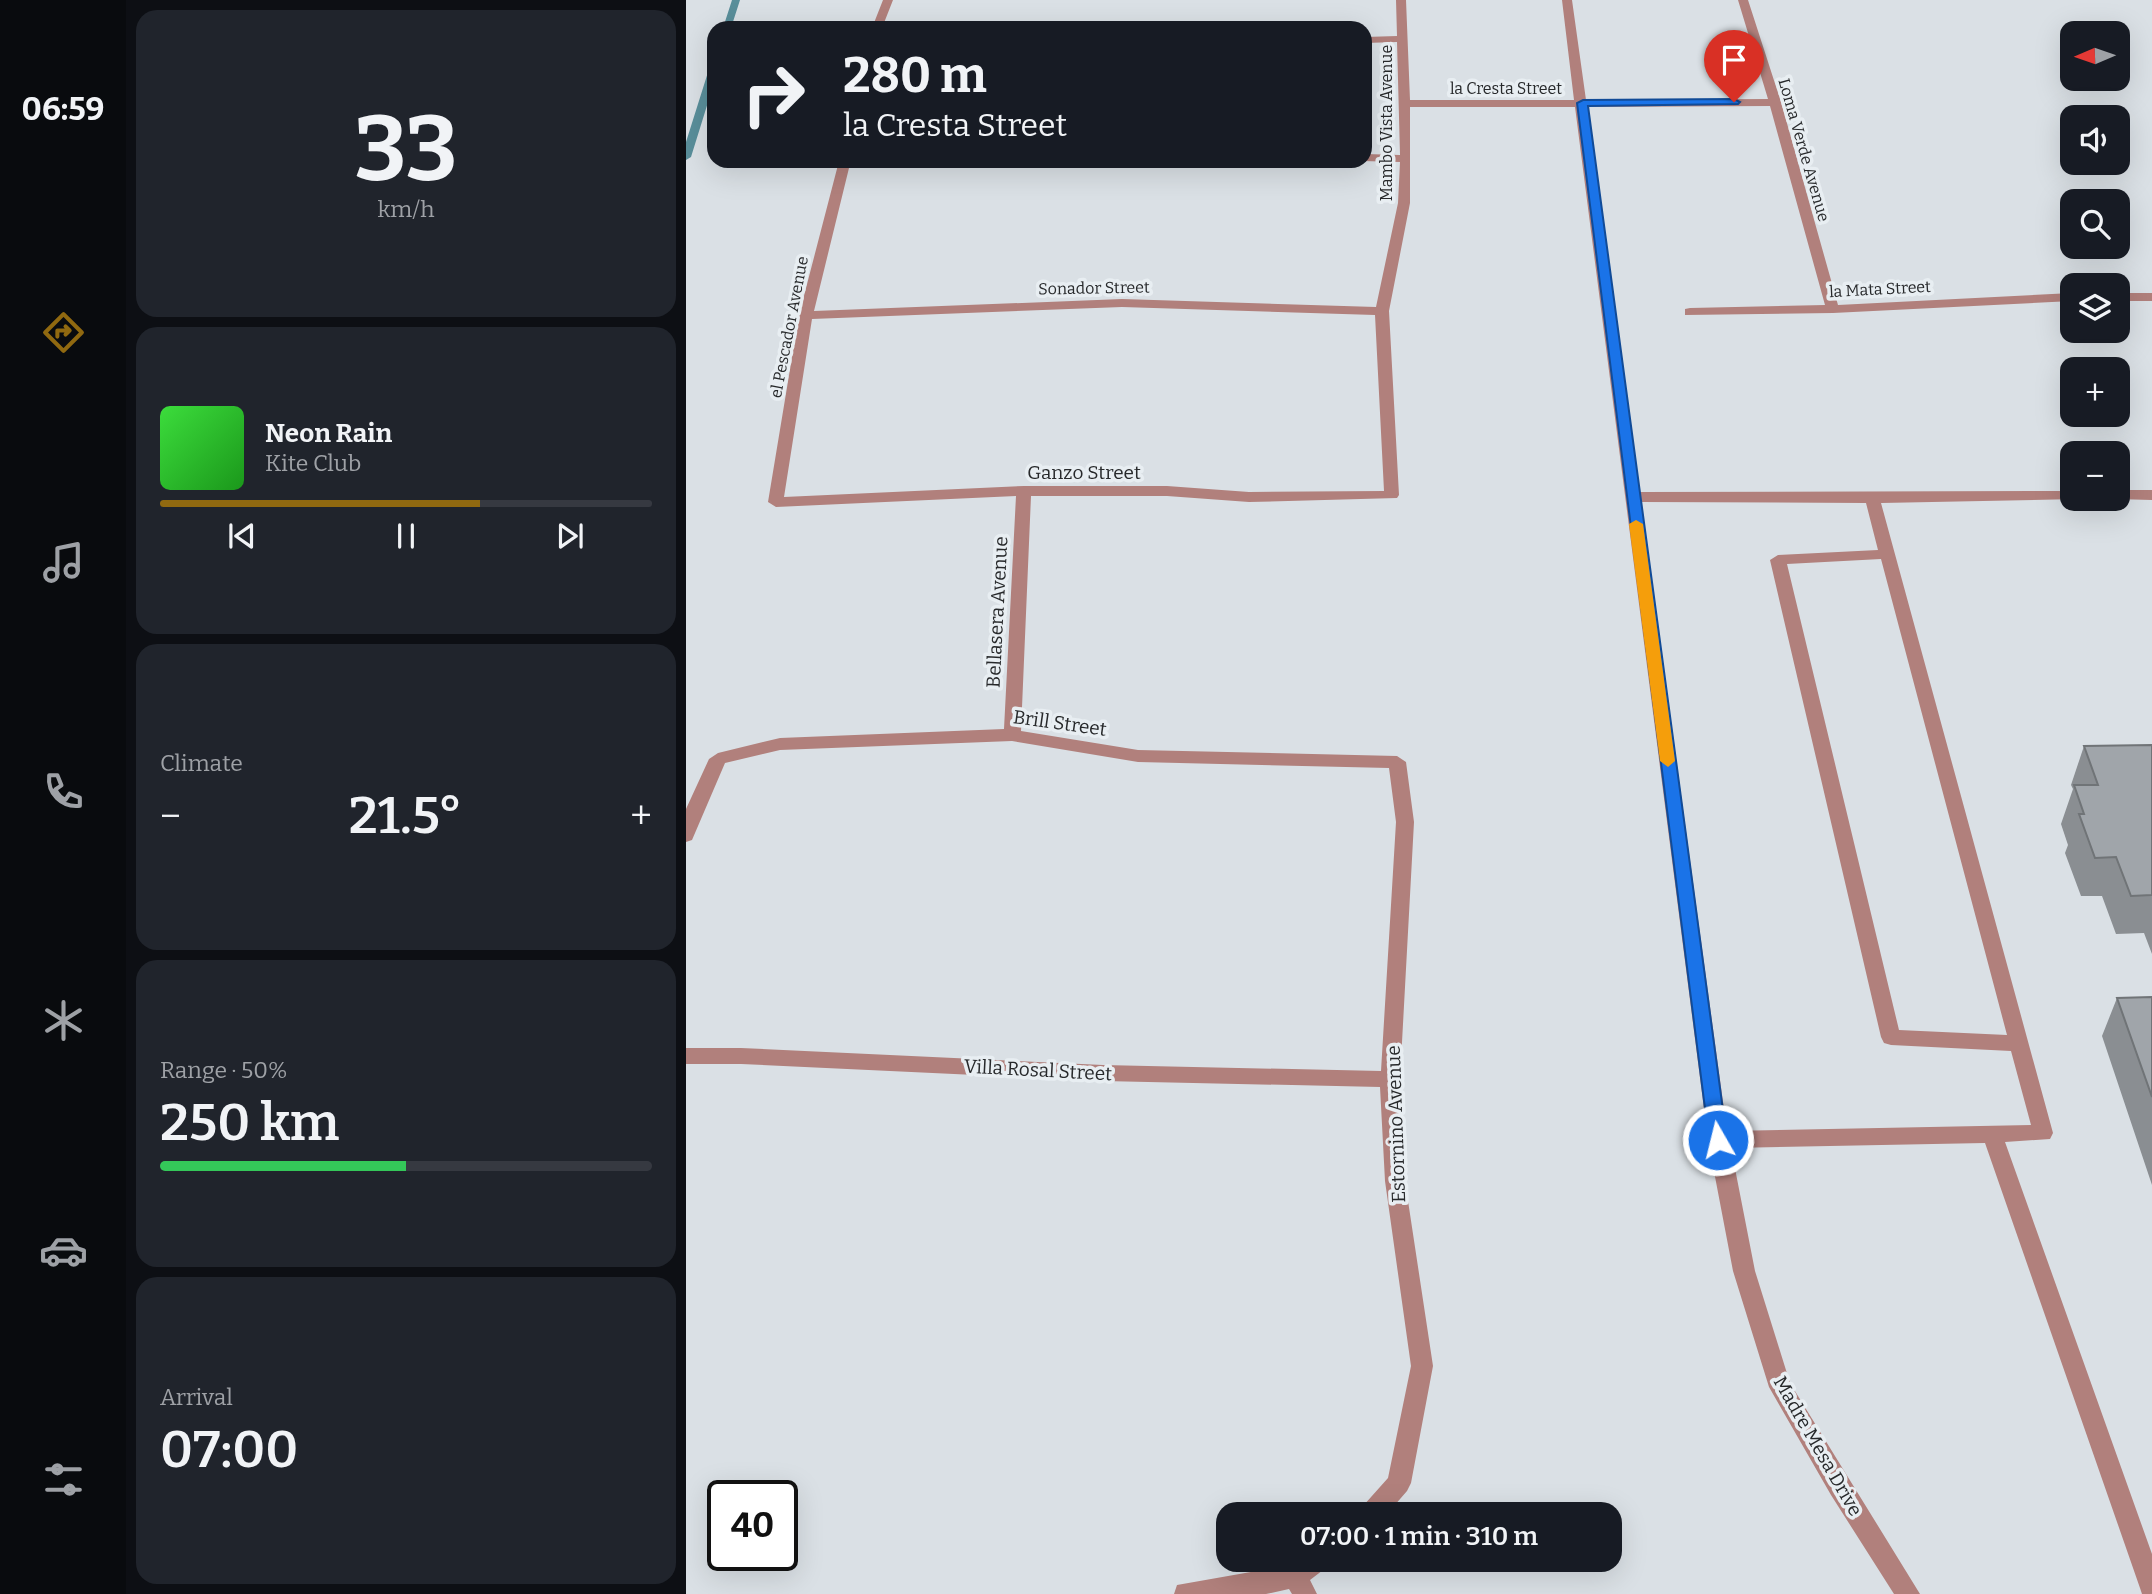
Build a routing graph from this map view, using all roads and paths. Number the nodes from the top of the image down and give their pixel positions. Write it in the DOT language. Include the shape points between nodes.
graph roads {
  1 [pos="888,0"];
  2 [pos="1401,0"];
  3 [pos="1567,0"];
  4 [pos="1743,0"];
  5 [pos="880,21"];
  6 [pos="1403,39"];
  7 [pos="1372,40"];
  8 [pos="1775,102"];
  9 [pos="1583,103"];
  10 [pos="1405,104"];
  11 [pos="1372,158"];
  12 [pos="1406,159"];
  13 [pos="843,168"];
  14 [pos="2130,297"];
  15 [pos="2152,297"];
  16 [pos="2060,298"];
  17 [pos="1833,309"];
  18 [pos="1382,311"];
  19 [pos="1690,312"];
  20 [pos="806,316"];
  21 [pos="1024,491"];
  22 [pos="1392,495"];
  23 [pos="2130,495"];
  24 [pos="2152,495"];
  25 [pos="2060,496"];
  26 [pos="1633,497"];
  27 [pos="1872,498"];
  28 [pos="776,502"];
  29 [pos="1887,554"];
  30 [pos="1012,736"];
  31 [pos="1397,762"];
  32 [pos="686,835"];
  33 [pos="2019,1043"];
  34 [pos="686,1056"];
  35 [pos="1390,1079"];
  36 [pos="1992,1134"];
  37 [pos="1718,1140"];
  38 [pos="1382,1502"];
  39 [pos="2144,1541"];
  40 [pos="1300,1585"];
  41 [pos="2152,1588"];
  42 [pos="1228,1592"];
  43 [pos="1186,1594"];
  44 [pos="1908,1594"];
  1 -- 5 [label="street"];
  2 -- 6 [label="street, Mambo Vista Avenue"];
  3 -- 9 [label="street, Madre Mesa Drive"];
  4 -- 8 [label="street, Loma Verde Avenue"];
  6 -- 7 [label="street"];
  6 -- 10 [label="street, Mambo Vista Avenue"];
  8 -- 9 [label="street, la Cresta Street"];
  8 -- 17 [label="street, Loma Verde Avenue"];
  9 -- 10 [label="street, la Cresta Street"];
  9 -- 26 [label="street, Madre Mesa Drive"];
  10 -- 12 [label="street, Mambo Vista Avenue"];
  11 -- 12 [label="street"];
  12 -- 18 [label="street, Mambo Vista Avenue" via="1404,203"];
  13 -- 20 [label="street, el Pescador Avenue"];
  14 -- 15 [label="street"];
  16 -- 17 [label="street, la Mata Street"];
  17 -- 19 [label="street, la Mata Street"];
  18 -- 20 [label="street, Sonador Street" via="1122,303"];
  18 -- 22 [label="street, Mambo Vista Avenue"];
  20 -- 28 [label="street, el Pescador Avenue"];
  21 -- 22 [label="street, Ganzo Street" via="1167,491 1249,497"];
  21 -- 28 [label="street, Ganzo Street"];
  21 -- 30 [label="street, Bellasera Avenue"];
  23 -- 24 [label="street"];
  25 -- 27 [label="street"];
  26 -- 27 [label="street"];
  26 -- 37 [label="street, Madre Mesa Drive"];
  27 -- 29 [label="street"];
  29 -- 33 [label="street"];
  29 -- 33 [label="street" via="1778,559 1891,1037"];
  30 -- 31 [label="street, Brill Street" via="1138,756"];
  30 -- 32 [label="street, Brill Street" via="780,744 718,759"];
  31 -- 35 [label="street, Estornino Avenue" via="1405,821"];
  33 -- 36 [label="street" via="2043,1133"];
  34 -- 35 [label="street, Villa Rosal Street"];
  35 -- 38 [label="street, Estornino Avenue" via="1395,1181 1422,1366 1399,1483"];
  36 -- 37 [label="street"];
  36 -- 39 [label="street"];
  37 -- 44 [label="street, Madre Mesa Drive" via="1744,1272 1780,1387"];
  39 -- 41 [label="street"];
  40 -- 42 [label="street"];
  42 -- 43 [label="street"];
}
